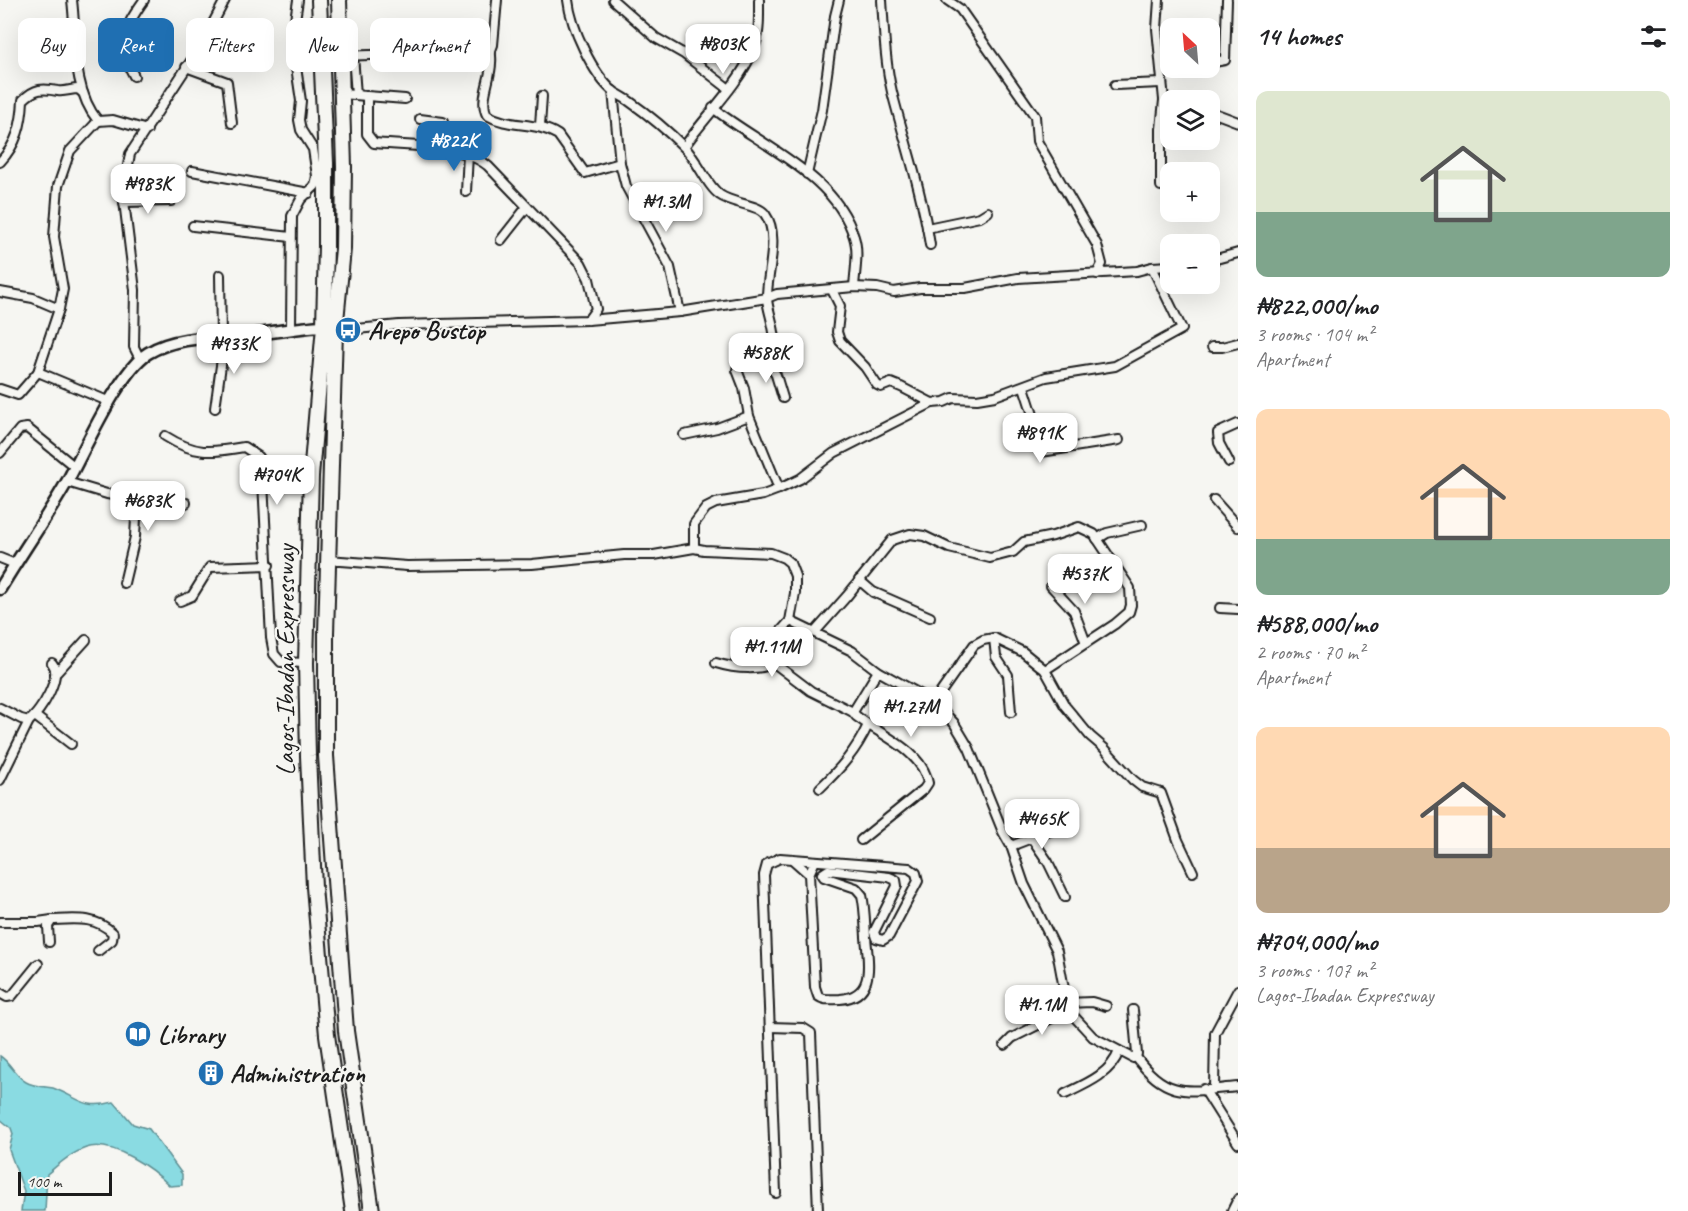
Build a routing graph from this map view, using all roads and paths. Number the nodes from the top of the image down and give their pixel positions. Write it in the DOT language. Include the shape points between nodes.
graph roads {
  1 [pos="72,0"];
  2 [pos="144,0"];
  3 [pos="225,0"];
  4 [pos="298,0"];
  5 [pos="319,0"];
  6 [pos="339,0"];
  7 [pos="497,0"];
  8 [pos="568,0"];
  9 [pos="613,0"];
  10 [pos="759,0"];
  11 [pos="839,0"];
  12 [pos="882,0"];
  13 [pos="947,0"];
  14 [pos="1159,0"];
  15 [pos="1227,0"];
  16 [pos="216,18"];
  17 [pos="341,18"];
  18 [pos="490,51"];
  19 [pos="1220,61"];
  20 [pos="186,67"];
  21 [pos="200,72"];
  22 [pos="347,72"];
  23 [pos="134,76"];
  24 [pos="1161,83"];
  25 [pos="1115,86"];
  26 [pos="729,89"];
  27 [pos="1163,90"];
  28 [pos="613,91"];
  29 [pos="83,93"];
  30 [pos="349,94"];
  31 [pos="542,96"];
  32 [pos="367,97"];
  33 [pos="405,99"];
  34 [pos="713,108"];
  35 [pos="1220,115"];
  36 [pos="420,119"];
  37 [pos="98,121"];
  38 [pos="1238,122"];
  39 [pos="232,123"];
  40 [pos="540,126"];
  41 [pos="147,130"];
  42 [pos="684,147"];
  43 [pos="439,149"];
  44 [pos="468,154"];
  45 [pos="0,162"];
  46 [pos="620,163"];
  47 [pos="192,171"];
  48 [pos="807,174"];
  49 [pos="466,192"];
  50 [pos="309,193"];
  51 [pos="171,201"];
  52 [pos="124,202"];
  53 [pos="527,207"];
  54 [pos="988,212"];
  55 [pos="193,226"];
  56 [pos="927,228"];
  57 [pos="291,237"];
  58 [pos="501,240"];
  59 [pos="930,245"];
  60 [pos="1238,253"];
  61 [pos="1220,258"];
  62 [pos="1152,267"];
  63 [pos="1160,267"];
  64 [pos="220,274"];
  65 [pos="1097,274"];
  66 [pos="854,287"];
  67 [pos="832,290"];
  68 [pos="0,292"];
  69 [pos="767,298"];
  70 [pos="59,309"];
  71 [pos="680,312"];
  72 [pos="588,320"];
  73 [pos="291,328"];
  74 [pos="329,329"];
  75 [pos="223,337"];
  76 [pos="1238,343"];
  77 [pos="1212,347"];
  78 [pos="140,359"];
  79 [pos="766,359"];
  80 [pos="38,372"];
  81 [pos="1024,387"];
  82 [pos="0,389"];
  83 [pos="783,398"];
  84 [pos="110,402"];
  85 [pos="932,403"];
  86 [pos="214,408"];
  87 [pos="749,416"];
  88 [pos="1238,424"];
  89 [pos="684,435"];
  90 [pos="165,436"];
  91 [pos="1119,440"];
  92 [pos="0,453"];
  93 [pos="1229,462"];
  94 [pos="75,467"];
  95 [pos="67,482"];
  96 [pos="779,489"];
  97 [pos="137,499"];
  98 [pos="1214,500"];
  99 [pos="186,503"];
  100 [pos="1142,525"];
  101 [pos="1238,527"];
  102 [pos="1097,539"];
  103 [pos="694,548"];
  104 [pos="0,558"];
  105 [pos="328,560"];
  106 [pos="15,564"];
  107 [pos="269,565"];
  108 [pos="859,580"];
  109 [pos="124,583"];
  110 [pos="1051,586"];
  111 [pos="0,589"];
  112 [pos="180,601"];
  113 [pos="1220,608"];
  114 [pos="1238,609"];
  115 [pos="930,617"];
  116 [pos="790,621"];
  117 [pos="815,632"];
  118 [pos="994,638"];
  119 [pos="86,640"];
  120 [pos="1086,643"];
  121 [pos="52,663"];
  122 [pos="306,663"];
  123 [pos="716,663"];
  124 [pos="774,663"];
  125 [pos="1045,670"];
  126 [pos="878,671"];
  127 [pos="57,672"];
  128 [pos="934,702"];
  129 [pos="0,708"];
  130 [pos="853,712"];
  131 [pos="1011,712"];
  132 [pos="32,719"];
  133 [pos="868,725"];
  134 [pos="71,744"];
  135 [pos="0,780"];
  136 [pos="820,788"];
  137 [pos="1063,826"];
  138 [pos="861,840"];
  139 [pos="1033,840"];
  140 [pos="1011,846"];
  141 [pos="792,859"];
  142 [pos="815,861"];
  143 [pos="1193,872"];
  144 [pos="809,874"];
  145 [pos="1065,897"];
  146 [pos="52,920"];
  147 [pos="0,922"];
  148 [pos="49,942"];
  149 [pos="98,951"];
  150 [pos="38,964"];
  151 [pos="1238,990"];
  152 [pos="0,993"];
  153 [pos="1106,1006"];
  154 [pos="1067,1007"];
  155 [pos="1133,1010"];
  156 [pos="770,1028"];
  157 [pos="1005,1045"];
  158 [pos="1119,1051"];
  159 [pos="1136,1057"];
  160 [pos="1238,1087"];
  161 [pos="1204,1089"];
  162 [pos="1214,1089"];
  163 [pos="1065,1094"];
  164 [pos="1238,1143"];
  165 [pos="776,1194"];
  166 [pos="1238,1199"];
  167 [pos="353,1211"];
  168 [pos="372,1211"];
  169 [pos="818,1211"];
  170 [pos="1232,1211"];
  1 -- 29 [label="street" via="75,54"];
  2 -- 23 [label="street" via="125,33 122,47"];
  3 -- 16 [label="street"];
  4 -- 50 [label="street" via="291,40 301,101 301,130 316,162 315,186"];
  5 -- 74 [label="highway, Lagos-Ibadan Expressway"];
  6 -- 17 [label="highway, Lagos-Ibadan Expressway"];
  7 -- 18 [label="street"];
  8 -- 28 [label="street" via="576,34"];
  9 -- 26 [label="street" via="656,39 684,54"];
  10 -- 26 [label="street" via="753,51"];
  11 -- 48 [label="street" via="822,110"];
  12 -- 56 [label="street" via="891,90"];
  13 -- 65 [label="street" via="960,9 1035,116 1037,141 1097,245 1102,264"];
  14 -- 24 [label="street"];
  15 -- 19 [label="street" via="1225,60"];
  18 -- 40 [label="street" via="487,115 496,121"];
  20 -- 41 [label="street"];
  21 -- 39 [label="street" via="227,82"];
  22 -- 30 [label="highway, Lagos-Ibadan Expressway"];
  24 -- 25 [label="street"];
  24 -- 27 [label="street"];
  26 -- 34 [label="street"];
  28 -- 42 [label="street"];
  28 -- 46 [label="street"];
  29 -- 37 [label="street"];
  29 -- 45 [label="street" via="78,89 47,88 28,95 23,100 15,140"];
  30 -- 32 [label="street"];
  30 -- 74 [label="highway, Lagos-Ibadan Expressway" via="343,249"];
  31 -- 40 [label="street"];
  32 -- 33 [label="street"];
  32 -- 43 [label="street" via="367,134 374,143"];
  34 -- 42 [label="street"];
  34 -- 48 [label="street" via="746,133 777,149"];
  35 -- 38 [label="street"];
  36 -- 43 [label="street" via="443,122"];
  37 -- 41 [label="street" via="112,120"];
  37 -- 70 [label="street" via="70,151 58,186 54,237 63,289"];
  40 -- 46 [label="street" via="558,135 585,173"];
  41 -- 52 [label="street" via="130,154"];
  42 -- 69 [label="street" via="718,194 765,213 773,253"];
  43 -- 44 [label="street"];
  44 -- 49 [label="street"];
  44 -- 53 [label="street" via="488,166"];
  46 -- 71 [label="street" via="631,198 670,267"];
  47 -- 50 [label="street"];
  48 -- 66 [label="street" via="839,207 850,225 857,248"];
  50 -- 57 [label="street" via="295,207"];
  51 -- 52 [label="street"];
  52 -- 78 [label="street" via="135,290 134,347"];
  53 -- 58 [label="street"];
  53 -- 72 [label="street" via="581,264 596,309"];
  54 -- 56 [label="street"];
  55 -- 57 [label="street"];
  56 -- 59 [label="street"];
  57 -- 73 [label="street"];
  60 -- 61 [label="street"];
  62 -- 63 [label="street"];
  62 -- 65 [label="street"];
  62 -- 81 [label="street" via="1182,329 1115,366 1046,377"];
  64 -- 75 [label="street"];
  65 -- 66 [label="street" via="894,292"];
  66 -- 67 [label="street"];
  67 -- 69 [label="street"];
  67 -- 85 [label="street" via="840,306 840,341 877,385 901,387"];
  68 -- 70 [label="street" via="33,298"];
  69 -- 71 [label="street"];
  69 -- 79 [label="street" via="775,344 772,355"];
  70 -- 80 [label="street"];
  71 -- 72 [label="street"];
  72 -- 74 [label="street"];
  73 -- 74 [label="street"];
  73 -- 75 [label="street"];
  74 -- 105 [label="highway, Lagos-Ibadan Expressway"];
  74 -- 122 [label="highway, Lagos-Ibadan Expressway" via="311,476"];
  75 -- 78 [label="street" via="162,346"];
  75 -- 86 [label="street"];
  76 -- 77 [label="street"];
  78 -- 84 [label="street"];
  79 -- 83 [label="street" via="777,375"];
  79 -- 87 [label="street" via="740,357 737,370"];
  80 -- 82 [label="street" via="18,395"];
  80 -- 84 [label="street"];
  81 -- 85 [label="street" via="995,396"];
  81 -- 91 [label="street" via="1041,452"];
  84 -- 94 [label="street"];
  85 -- 96 [label="street" via="834,453 800,479"];
  87 -- 89 [label="street"];
  87 -- 96 [label="street"];
  88 -- 93 [label="street" via="1217,437"];
  90 -- 107 [label="street" via="187,449 209,453 244,447 259,457"];
  92 -- 94 [label="street" via="20,429 27,428"];
  94 -- 95 [label="street"];
  95 -- 97 [label="street" via="107,495"];
  95 -- 106 [label="street"];
  96 -- 103 [label="street" via="706,508 694,524"];
  97 -- 99 [label="street"];
  97 -- 109 [label="street" via="135,537"];
  98 -- 101 [label="street"];
  100 -- 102 [label="street"];
  102 -- 108 [label="street" via="1091,531 1079,527 1024,542 1012,552 990,558 910,534 891,540"];
  102 -- 120 [label="street" via="1130,588 1131,605 1115,624"];
  103 -- 105 [label="street" via="654,555 532,564 407,566"];
  103 -- 116 [label="street" via="771,553 784,558 795,576"];
  104 -- 106 [label="street"];
  105 -- 168 [label="highway, Lagos-Ibadan Expressway" via="326,756 331,847 346,1030"];
  106 -- 111 [label="street"];
  107 -- 112 [label="street" via="210,567 192,596"];
  107 -- 122 [label="street" via="274,654 281,662"];
  108 -- 115 [label="street" via="873,592"];
  108 -- 117 [label="street"];
  110 -- 120 [label="street" via="1074,611"];
  113 -- 114 [label="street"];
  116 -- 117 [label="street"];
  116 -- 124 [label="street" via="781,632 778,659"];
  117 -- 126 [label="street" via="852,651"];
  118 -- 125 [label="street" via="1023,651"];
  118 -- 128 [label="street" via="974,645"];
  118 -- 131 [label="street" via="996,657 1008,675"];
  119 -- 127 [label="street"];
  120 -- 125 [label="street"];
  121 -- 127 [label="street"];
  122 -- 167 [label="highway, Lagos-Ibadan Expressway" via="314,887 327,1035"];
  123 -- 124 [label="street" via="750,667"];
  124 -- 130 [label="street" via="811,691"];
  125 -- 143 [label="street" via="1065,706 1090,736 1138,785 1161,793"];
  126 -- 128 [label="street"];
  126 -- 130 [label="street"];
  127 -- 132 [label="street"];
  128 -- 140 [label="street" via="954,723 969,748"];
  129 -- 132 [label="street" via="21,720"];
  130 -- 133 [label="street"];
  132 -- 134 [label="street"];
  132 -- 135 [label="street"];
  133 -- 136 [label="street" via="843,766"];
  133 -- 138 [label="street" via="909,753 923,768 928,783"];
  137 -- 139 [label="street"];
  139 -- 140 [label="street"];
  139 -- 145 [label="street"];
  140 -- 154 [label="street" via="1024,884 1057,951"];
  141 -- 142 [label="street"];
  141 -- 144 [label="street"];
  141 -- 156 [label="street" via="771,861 764,875"];
  142 -- 144 [label="street"];
  142 -- 144 [label="street" via="909,868 918,877 889,936 883,940 876,938 875,929 897,886 896,880 828,870 822,874 856,888 863,899 868,976 854,997 825,1000 816,992"];
  146 -- 147 [label="street"];
  146 -- 148 [label="street" via="48,926"];
  146 -- 149 [label="street" via="87,918 105,926 113,933 112,940"];
  150 -- 152 [label="street" via="12,996 7,998"];
  151 -- 162 [label="street" via="1215,1033"];
  153 -- 154 [label="street" via="1092,1002"];
  154 -- 157 [label="street"];
  154 -- 158 [label="street" via="1093,1037"];
  155 -- 159 [label="street"];
  156 -- 165 [label="street"];
  156 -- 169 [label="street" via="803,1028 811,1033"];
  158 -- 159 [label="street"];
  158 -- 163 [label="street" via="1112,1066"];
  159 -- 161 [label="street" via="1166,1086 1178,1090"];
  160 -- 162 [label="street"];
  161 -- 162 [label="street"];
  161 -- 164 [label="street"];
  166 -- 170 [label="street"];
}
